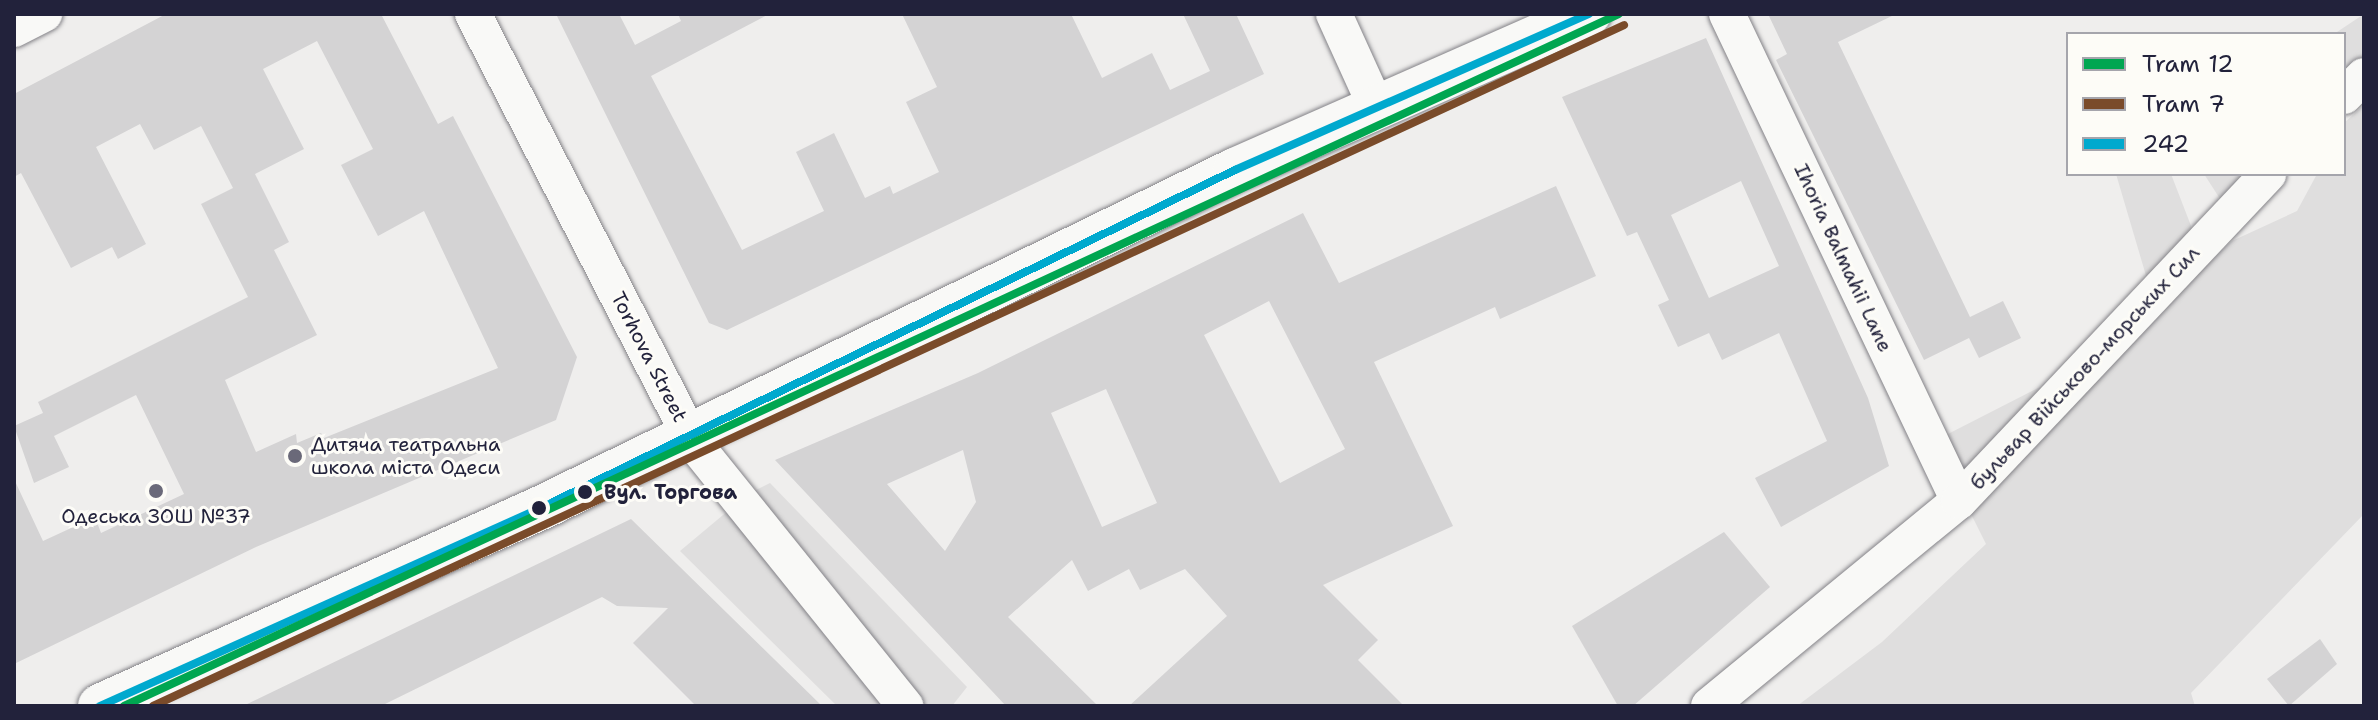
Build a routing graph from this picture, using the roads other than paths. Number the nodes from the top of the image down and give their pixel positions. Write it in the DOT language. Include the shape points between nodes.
graph roads {
  1 [pos="44,14"];
  2 [pos="473,14"];
  3 [pos="1334,14"];
  4 [pos="1589,14"];
  5 [pos="1727,14"];
  6 [pos="14,29"];
  7 [pos="2364,76"];
  8 [pos="2346,94"];
  9 [pos="1377,109"];
  10 [pos="2266,176"];
  11 [pos="690,438"];
  12 [pos="1959,501"];
  13 [pos="100,706"];
  14 [pos="905,706"];
  15 [pos="1709,706"];
  1 -- 6 [label="street"];
  2 -- 11 [label="street, Torhova Street"];
  3 -- 9 [label="street"];
  4 -- 9 [label="main road"];
  5 -- 12 [label="street, Ihoria Balmahii Lane"];
  7 -- 8 [label="street"];
  9 -- 11 [label="main road"];
  10 -- 12 [label="street, бульвар Військово-морських Сил"];
  11 -- 13 [label="main road"];
  11 -- 14 [label="street, Torhova Street"];
  12 -- 15 [label="street, бульвар Військово-морських Сил"];
}
